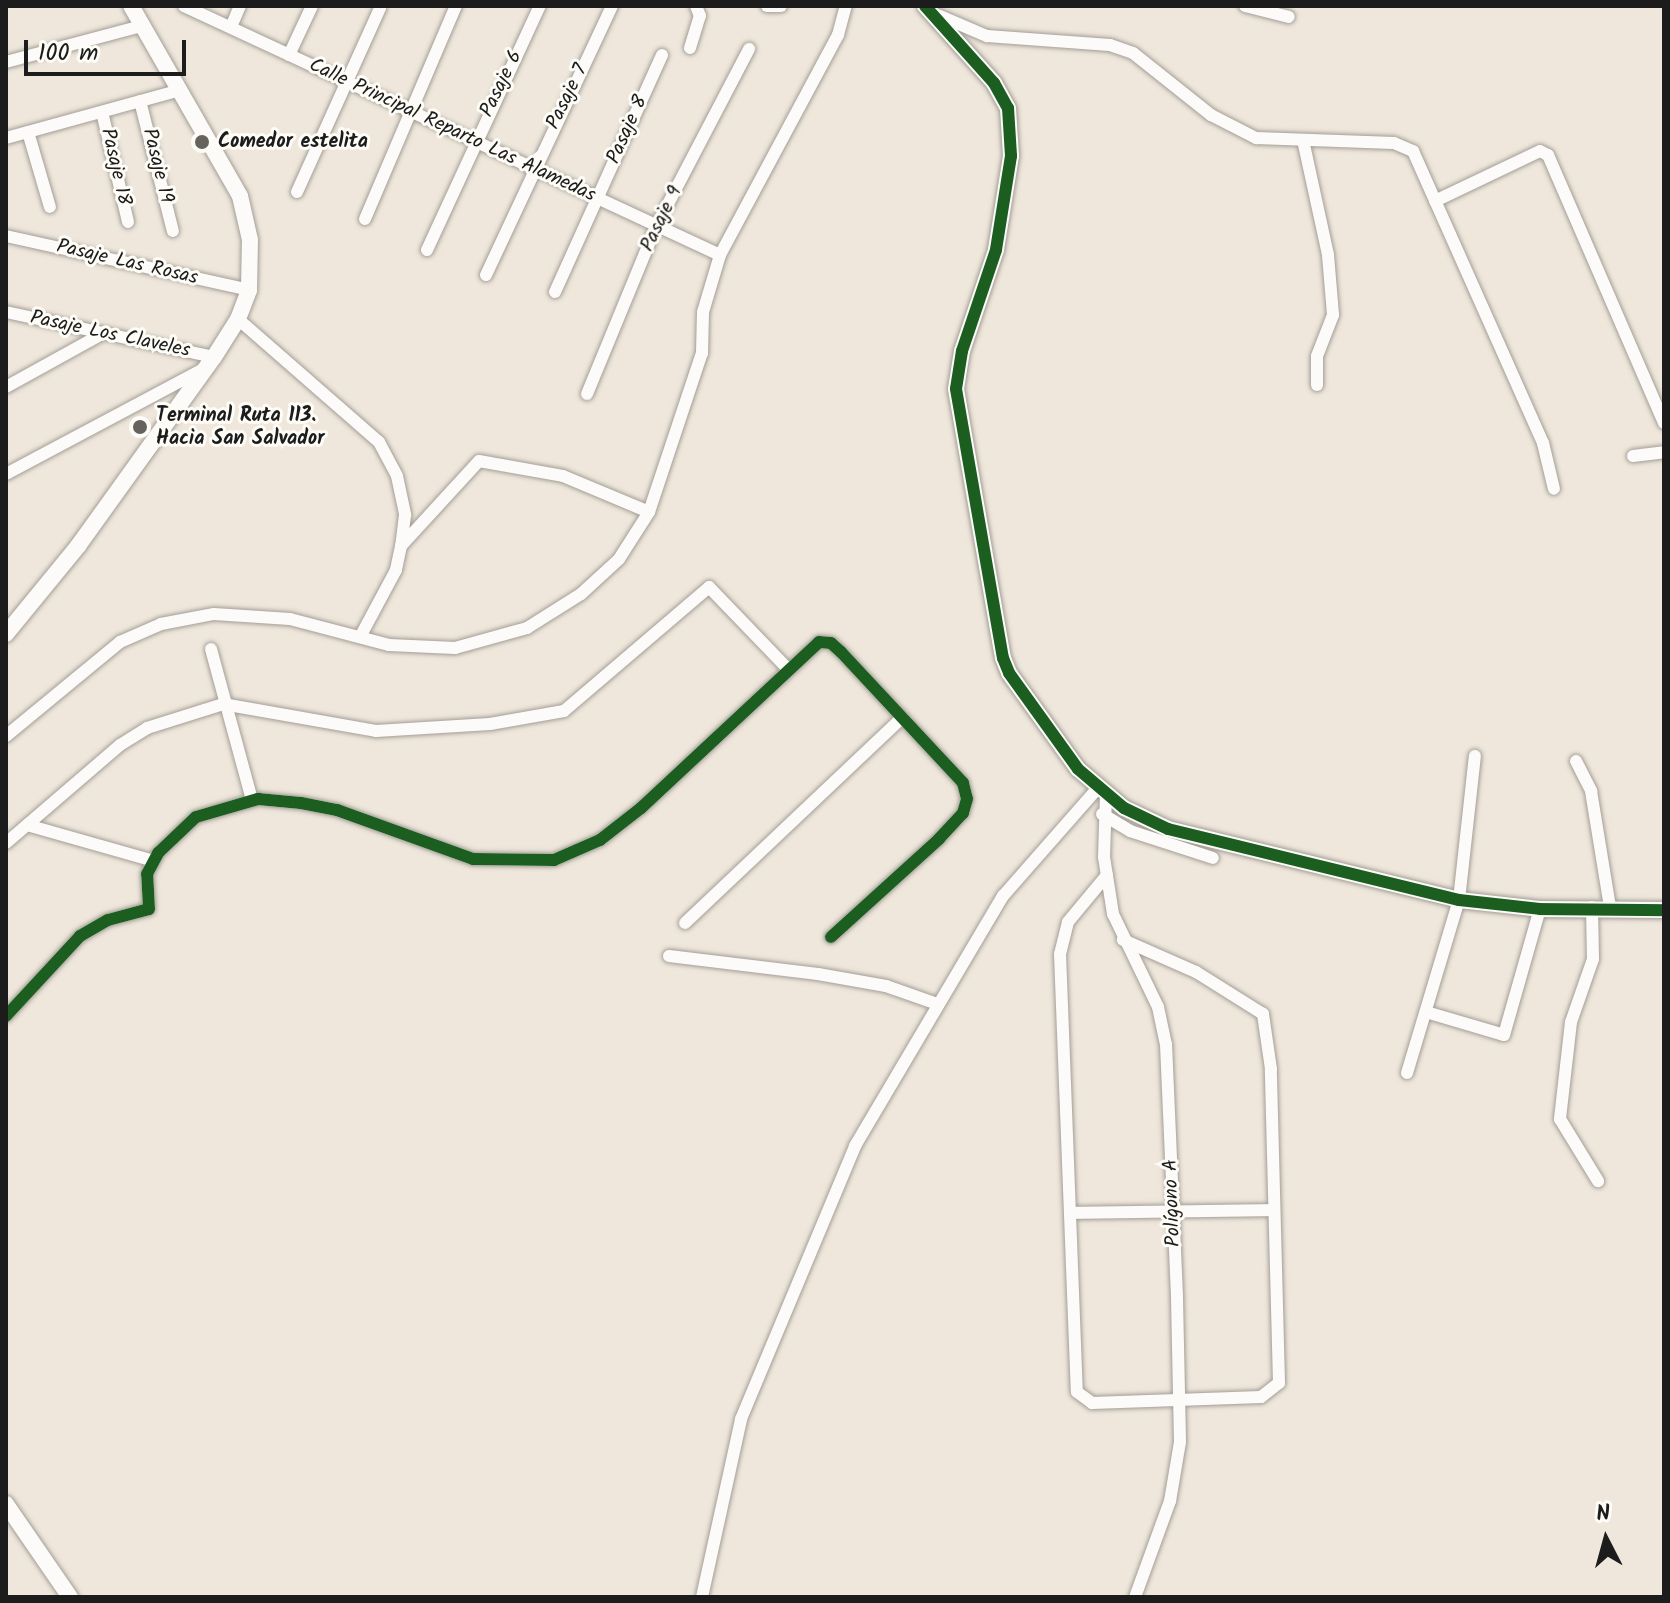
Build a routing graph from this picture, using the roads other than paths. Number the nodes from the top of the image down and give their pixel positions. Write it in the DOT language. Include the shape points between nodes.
graph roads {
  1 [pos="131,6"];
  2 [pos="184,6"];
  3 [pos="240,6"];
  4 [pos="312,6"];
  5 [pos="456,6"];
  6 [pos="540,6"];
  7 [pos="612,6"];
  8 [pos="696,6"];
  9 [pos="767,6"];
  10 [pos="781,6"];
  11 [pos="846,6"];
  12 [pos="1245,6"];
  13 [pos="380,8"];
  14 [pos="928,9"];
  15 [pos="1289,17"];
  16 [pos="141,26"];
  17 [pos="231,27"];
  18 [pos="690,48"];
  19 [pos="749,49"];
  20 [pos="289,55"];
  21 [pos="662,55"];
  22 [pos="6,62"];
  23 [pos="346,82"];
  24 [pos="180,90"];
  25 [pos="140,101"];
  26 [pos="102,112"];
  27 [pos="412,112"];
  28 [pos="28,132"];
  29 [pos="6,138"];
  30 [pos="1303,140"];
  31 [pos="475,141"];
  32 [pos="534,168"];
  33 [pos="297,192"];
  34 [pos="597,198"];
  35 [pos="1435,201"];
  36 [pos="50,207"];
  37 [pos="365,219"];
  38 [pos="128,222"];
  39 [pos="656,227"];
  40 [pos="173,231"];
  41 [pos="6,236"];
  42 [pos="427,250"];
  43 [pos="720,255"];
  44 [pos="486,275"];
  45 [pos="249,290"];
  46 [pos="555,292"];
  47 [pos="6,312"];
  48 [pos="238,319"];
  49 [pos="102,334"];
  50 [pos="214,357"];
  51 [pos="202,370"];
  52 [pos="1317,385"];
  53 [pos="6,387"];
  54 [pos="587,394"];
  55 [pos="1664,423"];
  56 [pos="1664,452"];
  57 [pos="1633,456"];
  58 [pos="6,474"];
  59 [pos="1554,489"];
  60 [pos="649,512"];
  61 [pos="401,546"];
  62 [pos="6,634"];
  63 [pos="360,637"];
  64 [pos="211,649"];
  65 [pos="788,669"];
  66 [pos="223,704"];
  67 [pos="902,718"];
  68 [pos="6,736"];
  69 [pos="1475,756"];
  70 [pos="1576,761"];
  71 [pos="1102,791"];
  72 [pos="252,800"];
  73 [pos="1102,814"];
  74 [pos="27,825"];
  75 [pos="6,843"];
  76 [pos="1213,858"];
  77 [pos="154,861"];
  78 [pos="1107,875"];
  79 [pos="1459,900"];
  80 [pos="1592,907"];
  81 [pos="1610,907"];
  82 [pos="1540,909"];
  83 [pos="1664,910"];
  84 [pos="685,923"];
  85 [pos="831,937"];
  86 [pos="1123,940"];
  87 [pos="669,956"];
  88 [pos="937,1004"];
  89 [pos="1426,1012"];
  90 [pos="6,1016"];
  91 [pos="1407,1073"];
  92 [pos="1598,1181"];
  93 [pos="1273,1210"];
  94 [pos="1070,1213"];
  95 [pos="1173,1215"];
  96 [pos="1179,1398"];
  97 [pos="6,1504"];
  98 [pos="70,1597"];
  99 [pos="702,1597"];
  100 [pos="1135,1597"];
  1 -- 16 [label="street"];
  2 -- 17 [label="street, Calle Principal Reparto Las Alamedas"];
  3 -- 17 [label="street"];
  4 -- 20 [label="street"];
  5 -- 27 [label="street"];
  6 -- 31 [label="street, Pasaje 6"];
  7 -- 32 [label="street, Pasaje 7"];
  8 -- 18 [label="street" via="700,16"];
  9 -- 10 [label="street"];
  11 -- 43 [label="street" via="838,35"];
  12 -- 15 [label="street"];
  13 -- 23 [label="street"];
  14 -- 30 [label="street" via="987,36 1110,45 1133,53 1236,131 1256,138"];
  14 -- 71 [label="street" via="994,83 1011,123 996,250 962,351 956,389 990,604 1009,673"];
  16 -- 22 [label="street"];
  16 -- 24 [label="street"];
  17 -- 20 [label="street, Calle Principal Reparto Las Alamedas"];
  19 -- 39 [label="street, Pasaje 9"];
  20 -- 23 [label="street, Calle Principal Reparto Las Alamedas"];
  21 -- 34 [label="street, Pasaje 8"];
  23 -- 27 [label="street, Calle Principal Reparto Las Alamedas"];
  23 -- 33 [label="street"];
  24 -- 25 [label="street"];
  24 -- 45 [label="street" via="240,196 250,240"];
  25 -- 26 [label="street"];
  25 -- 40 [label="street, Pasaje 19"];
  26 -- 28 [label="street"];
  26 -- 38 [label="street, Pasaje 18"];
  27 -- 31 [label="street, Calle Principal Reparto Las Alamedas"];
  27 -- 37 [label="street"];
  28 -- 29 [label="street"];
  28 -- 36 [label="street"];
  30 -- 35 [label="street" via="1403,145 1413,151"];
  30 -- 52 [label="street" via="1328,255 1333,315 1317,356"];
  31 -- 32 [label="street, Calle Principal Reparto Las Alamedas"];
  31 -- 42 [label="street, Pasaje 6"];
  32 -- 34 [label="street, Calle Principal Reparto Las Alamedas"];
  32 -- 44 [label="street, Pasaje 7"];
  34 -- 39 [label="street, Calle Principal Reparto Las Alamedas"];
  34 -- 46 [label="street, Pasaje 8"];
  35 -- 55 [label="street" via="1540,151 1548,155"];
  35 -- 59 [label="street" via="1543,443"];
  39 -- 43 [label="street, Calle Principal Reparto Las Alamedas"];
  39 -- 54 [label="street, Pasaje 9"];
  41 -- 45 [label="street, Pasaje Las Rosas"];
  43 -- 60 [label="street" via="703,312 702,353"];
  45 -- 48 [label="street"];
  47 -- 49 [label="street, Pasaje Los Claveles"];
  48 -- 50 [label="street"];
  48 -- 61 [label="street" via="379,442 397,476 405,515"];
  49 -- 50 [label="street, Pasaje Los Claveles"];
  49 -- 53 [label="street"];
  50 -- 51 [label="street"];
  51 -- 58 [label="street"];
  51 -- 62 [label="street" via="78,546"];
  56 -- 57 [label="street"];
  60 -- 61 [label="street" via="563,476 479,461"];
  60 -- 63 [label="street" via="619,559 581,594 527,628 455,648 389,645"];
  61 -- 63 [label="street" via="396,570"];
  63 -- 68 [label="street" via="290,619 214,614 161,624 120,642"];
  64 -- 66 [label="street"];
  65 -- 66 [label="street" via="709,587 564,711 490,724 376,731"];
  65 -- 67 [label="street" via="819,642 831,643"];
  65 -- 72 [label="street" via="641,808 600,840 554,860 473,859 337,810"];
  66 -- 72 [label="street"];
  66 -- 74 [label="street" via="147,728"];
  67 -- 84 [label="street"];
  67 -- 85 [label="street" via="963,783 963,813"];
  69 -- 79 [label="street"];
  70 -- 81 [label="street" via="1591,791"];
  71 -- 73 [label="street, Polígono A"];
  71 -- 79 [label="street" via="1168,829"];
  71 -- 88 [label="street" via="1003,896"];
  72 -- 77 [label="street" via="196,817"];
  73 -- 76 [label="street" via="1130,831"];
  73 -- 78 [label="street, Polígono A"];
  74 -- 75 [label="street"];
  74 -- 77 [label="street"];
  77 -- 90 [label="street" via="147,874 149,909 108,920 80,936"];
  78 -- 86 [label="street, Polígono A"];
  78 -- 94 [label="street" via="1068,922 1060,954"];
  79 -- 82 [label="street"];
  79 -- 89 [label="street"];
  80 -- 81 [label="street"];
  80 -- 82 [label="street"];
  80 -- 92 [label="street" via="1593,959 1571,1022 1560,1119"];
  81 -- 83 [label="street"];
  82 -- 89 [label="street" via="1504,1035"];
  86 -- 93 [label="street" via="1196,972 1263,1014 1271,1069"];
  86 -- 95 [label="street, Polígono A" via="1158,1007 1166,1044"];
  87 -- 88 [label="street" via="886,986"];
  88 -- 99 [label="street" via="855,1146 741,1419"];
  89 -- 91 [label="street"];
  93 -- 95 [label="street"];
  93 -- 96 [label="street" via="1279,1383 1261,1397"];
  94 -- 95 [label="street"];
  94 -- 96 [label="street" via="1077,1392 1092,1403"];
  95 -- 96 [label="street, Polígono A"];
  96 -- 100 [label="street, Polígono A" via="1180,1442 1170,1501"];
  97 -- 98 [label="street"];
}
